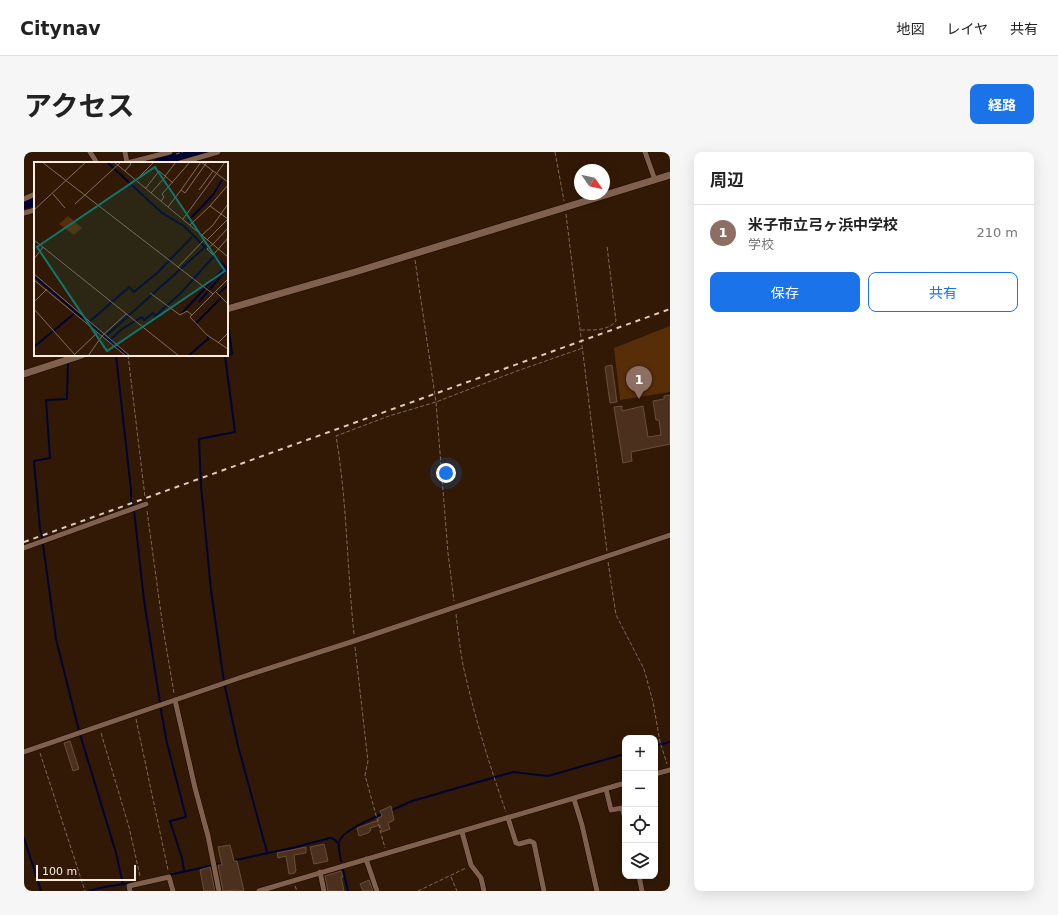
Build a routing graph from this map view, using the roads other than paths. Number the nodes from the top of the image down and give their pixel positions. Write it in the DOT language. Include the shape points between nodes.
graph roads {
  1 [pos="90,152"];
  2 [pos="125,152"];
  3 [pos="170,152"];
  4 [pos="218,152"];
  5 [pos="645,152"];
  6 [pos="202,154"];
  7 [pos="96,162"];
  8 [pos="127,162"];
  9 [pos="131,162"];
  10 [pos="182,162"];
  11 [pos="670,175"];
  12 [pos="655,180"];
  13 [pos="34,194"];
  14 [pos="24,199"];
  15 [pos="34,210"];
  16 [pos="24,213"];
  17 [pos="228,309"];
  18 [pos="79,356"];
  19 [pos="24,374"];
  20 [pos="146,504"];
  21 [pos="670,535"];
  22 [pos="24,548"];
  23 [pos="176,700"];
  24 [pos="24,752"];
  25 [pos="670,771"];
  26 [pos="658,773"];
  27 [pos="622,784"];
  28 [pos="606,789"];
  29 [pos="574,799"];
  30 [pos="622,808"];
  31 [pos="508,818"];
  32 [pos="462,832"];
  33 [pos="366,859"];
  34 [pos="320,872"];
  35 [pos="640,879"];
  36 [pos="130,891"];
  37 [pos="173,891"];
  38 [pos="219,891"];
  39 [pos="259,891"];
  40 [pos="324,891"];
  41 [pos="378,891"];
  42 [pos="484,891"];
  43 [pos="544,891"];
  44 [pos="597,891"];
  45 [pos="642,891"];
  1 -- 7 [label="street"];
  2 -- 8 [label="street"];
  3 -- 9 [label="street"];
  4 -- 6 [label="street"];
  5 -- 12 [label="street"];
  6 -- 10 [label="street"];
  11 -- 12 [label="street"];
  12 -- 17 [label="street"];
  13 -- 14 [label="street"];
  15 -- 16 [label="street"];
  18 -- 19 [label="street"];
  20 -- 22 [label="street"];
  21 -- 23 [label="street"];
  23 -- 24 [label="street"];
  23 -- 38 [label="street"];
  25 -- 26 [label="street"];
  27 -- 28 [label="street"];
  28 -- 29 [label="street"];
  28 -- 30 [label="street" via="611,810"];
  29 -- 31 [label="street"];
  29 -- 44 [label="street"];
  31 -- 32 [label="street"];
  31 -- 43 [label="street" via="516,843 534,843"];
  32 -- 33 [label="street"];
  32 -- 42 [label="street" via="471,865 481,878"];
  33 -- 34 [label="street"];
  33 -- 41 [label="street"];
  34 -- 39 [label="street"];
  34 -- 40 [label="street"];
  35 -- 45 [label="street"];
  36 -- 37 [label="street" via="129,886 169,877"];
}
